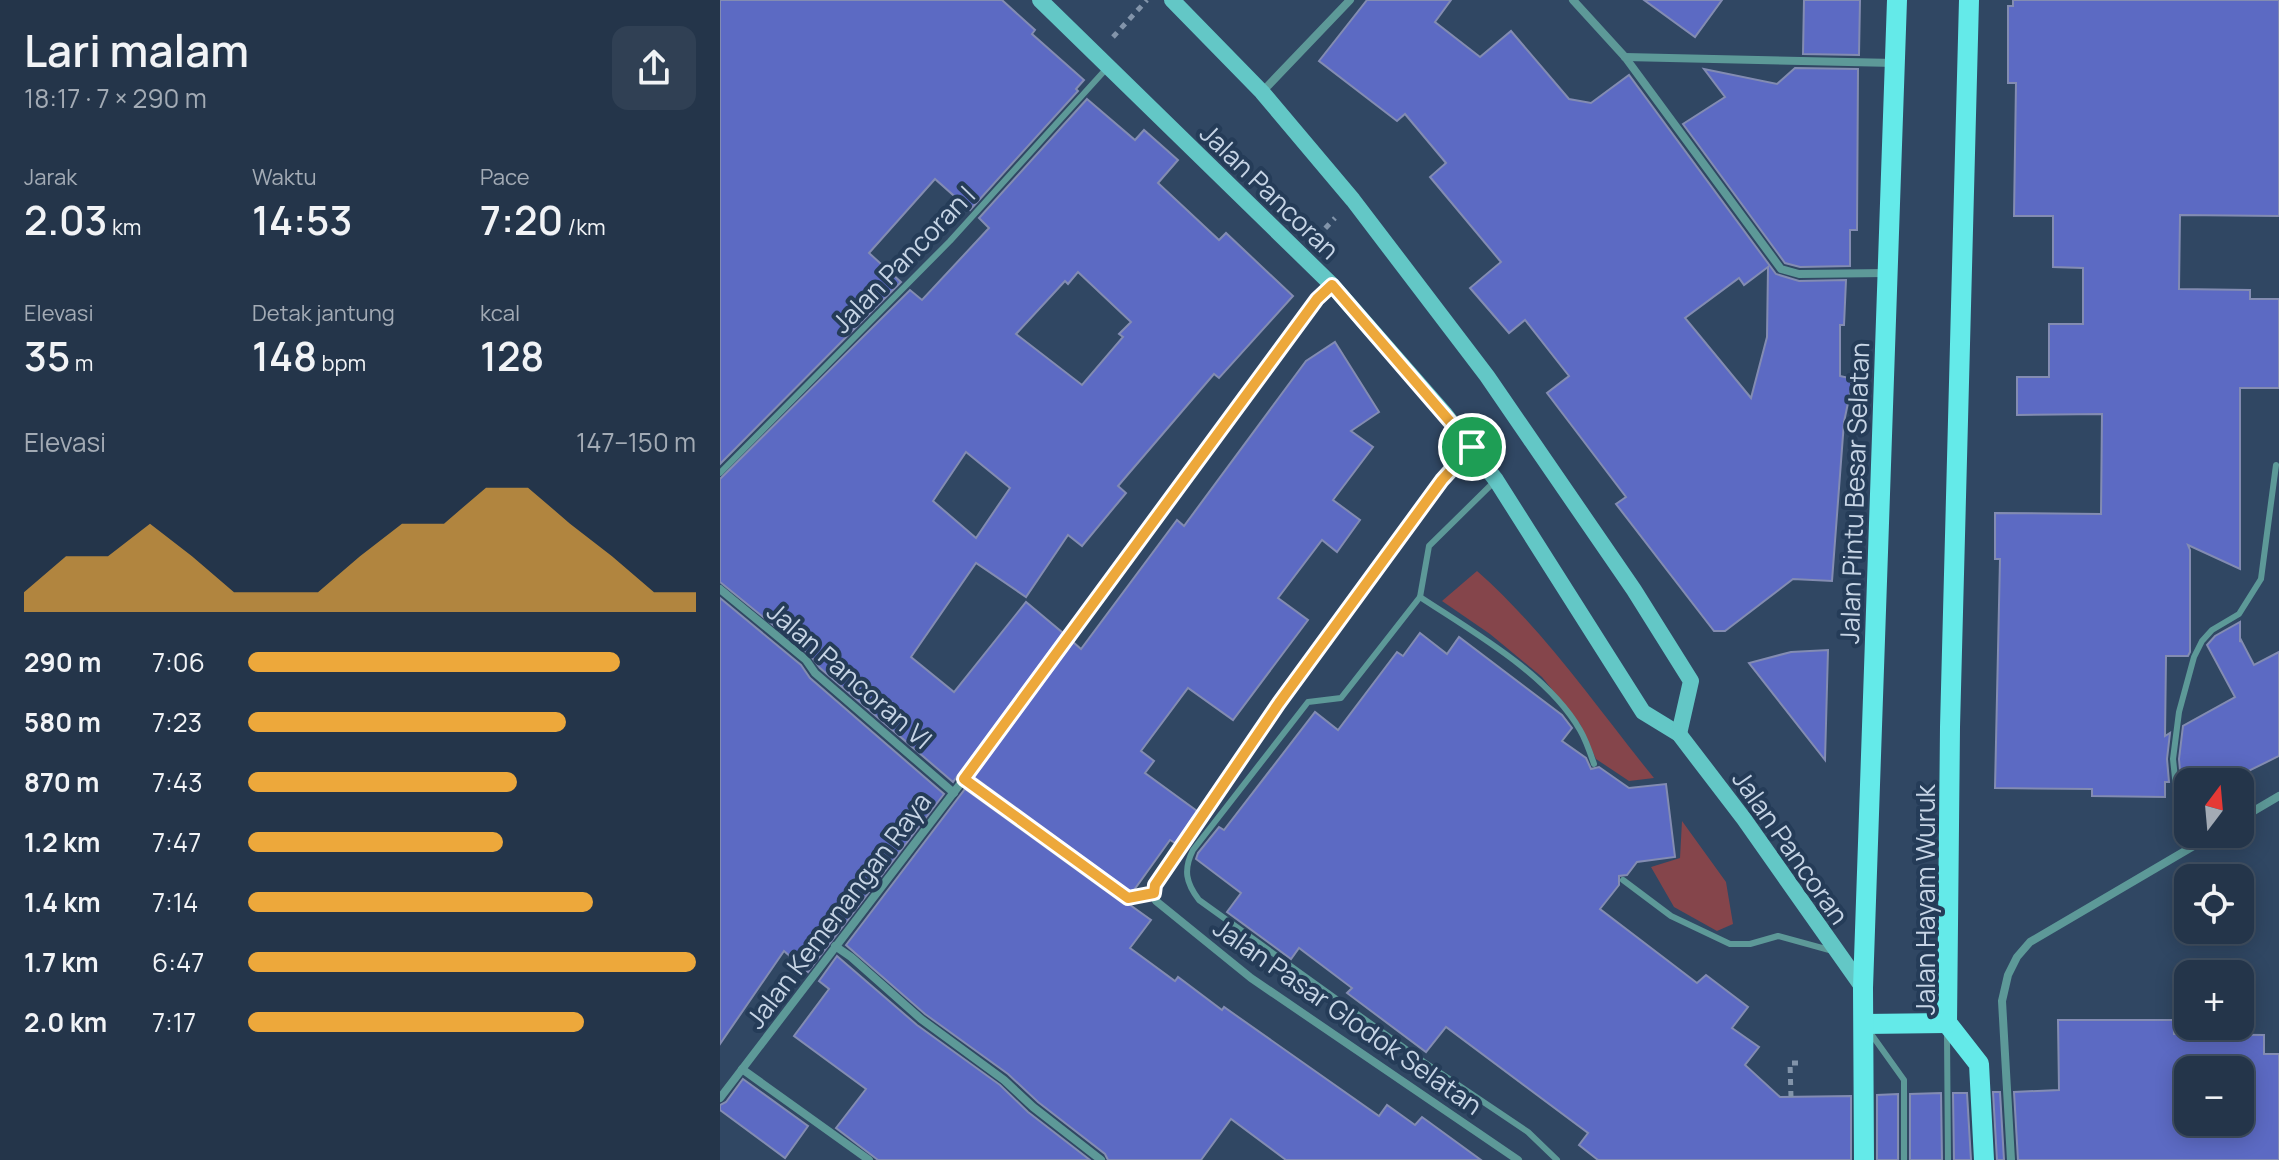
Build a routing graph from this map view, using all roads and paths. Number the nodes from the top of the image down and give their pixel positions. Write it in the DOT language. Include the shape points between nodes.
graph roads {
  1 [pos="1040,0"];
  2 [pos="1147,0"];
  3 [pos="1172,0"];
  4 [pos="1350,0"];
  5 [pos="1573,0"];
  6 [pos="1897,0"];
  7 [pos="1969,0"];
  8 [pos="1119,29"];
  9 [pos="1625,57"];
  10 [pos="1895,63"];
  11 [pos="1108,67"];
  12 [pos="1262,92"];
  13 [pos="1888,273"];
  14 [pos="1332,285"];
  15 [pos="1472,447"];
  16 [pos="2276,465"];
  17 [pos="720,473"];
  18 [pos="1496,480"];
  19 [pos="720,589"];
  20 [pos="1420,597"];
  21 [pos="1679,734"];
  22 [pos="1594,764"];
  23 [pos="964,779"];
  24 [pos="954,793"];
  25 [pos="2279,796"];
  26 [pos="2254,811"];
  27 [pos="2188,849"];
  28 [pos="1623,880"];
  29 [pos="1155,897"];
  30 [pos="835,946"];
  31 [pos="1836,952"];
  32 [pos="1863,988"];
  33 [pos="1947,1023"];
  34 [pos="1864,1024"];
  35 [pos="1800,1063"];
  36 [pos="742,1069"];
  37 [pos="722,1091"];
  38 [pos="1791,1097"];
  39 [pos="869,1160"];
  40 [pos="1101,1160"];
  41 [pos="1518,1160"];
  42 [pos="1557,1160"];
  43 [pos="1864,1160"];
  44 [pos="1904,1160"];
  45 [pos="1948,1160"];
  46 [pos="1984,1160"];
  47 [pos="2011,1160"];
  1 -- 11 [label="main road, Jalan Pancoran"];
  2 -- 8 [label="path"];
  3 -- 12 [label="main road, Jalan Pancoran"];
  4 -- 12 [label="street"];
  5 -- 9 [label="street"];
  6 -- 10 [label="main road, Jalan Pintu Besar Selatan"];
  7 -- 33 [label="main road, Jalan Hayam Wuruk"];
  9 -- 10 [label="street"];
  9 -- 13 [label="street" via="1781,269 1799,274"];
  10 -- 13 [label="main road, Jalan Pintu Besar Selatan"];
  11 -- 14 [label="main road, Jalan Pancoran"];
  11 -- 17 [label="lane, Jalan Pancoran I" via="950,241"];
  12 -- 21 [label="main road, Jalan Pancoran" via="1324,163 1487,376 1634,590 1691,681"];
  13 -- 32 [label="main road, Jalan Pintu Besar Selatan"];
  14 -- 15 [label="main road, Jalan Pancoran"];
  14 -- 23 [label="street, Jalan Kemenangan Raya"];
  15 -- 18 [label="main road, Jalan Pancoran"];
  15 -- 29 [label="street" via="1442,480 1279,703 1155,885"];
  16 -- 27 [label="lane" via="2261,579 2239,614 2202,641 2179,712 2173,759"];
  18 -- 20 [label="lane" via="1429,546"];
  18 -- 21 [label="main road, Jalan Pancoran" via="1643,712"];
  19 -- 24 [label="street, Jalan Pancoran VI"];
  20 -- 22 [label="lane" via="1537,681 1574,721"];
  20 -- 42 [label="lane" via="1341,698 1308,702 1193,850 1186,875 1199,900 1528,1132"];
  21 -- 31 [label="main road, Jalan Pancoran"];
  23 -- 24 [label="street, Jalan Kemenangan Raya"];
  23 -- 29 [label="street" via="1128,898"];
  24 -- 30 [label="street, Jalan Kemenangan Raya"];
  25 -- 26 [label="street"];
  27 -- 47 [label="street" via="2030,942 2017,957 2002,1001"];
  28 -- 31 [label="lane" via="1671,916 1730,944 1778,936"];
  29 -- 41 [label="street, Jalan Pasar Glodok Selatan" via="1251,978"];
  30 -- 36 [label="street, Jalan Kemenangan Raya"];
  30 -- 40 [label="street"];
  31 -- 32 [label="main road, Jalan Pancoran"];
  32 -- 34 [label="main road, Jalan Pintu Besar Selatan"];
  33 -- 34 [label="main road"];
  33 -- 45 [label="lane"];
  33 -- 46 [label="main road, Jalan Hayam Wuruk" via="1979,1064"];
  34 -- 43 [label="main road, Jalan Pintu Besar Selatan"];
  34 -- 44 [label="lane" via="1904,1080"];
  35 -- 38 [label="path" via="1790,1063"];
  36 -- 37 [label="street, Jalan Kemenangan Raya"];
  36 -- 39 [label="street"];
}
